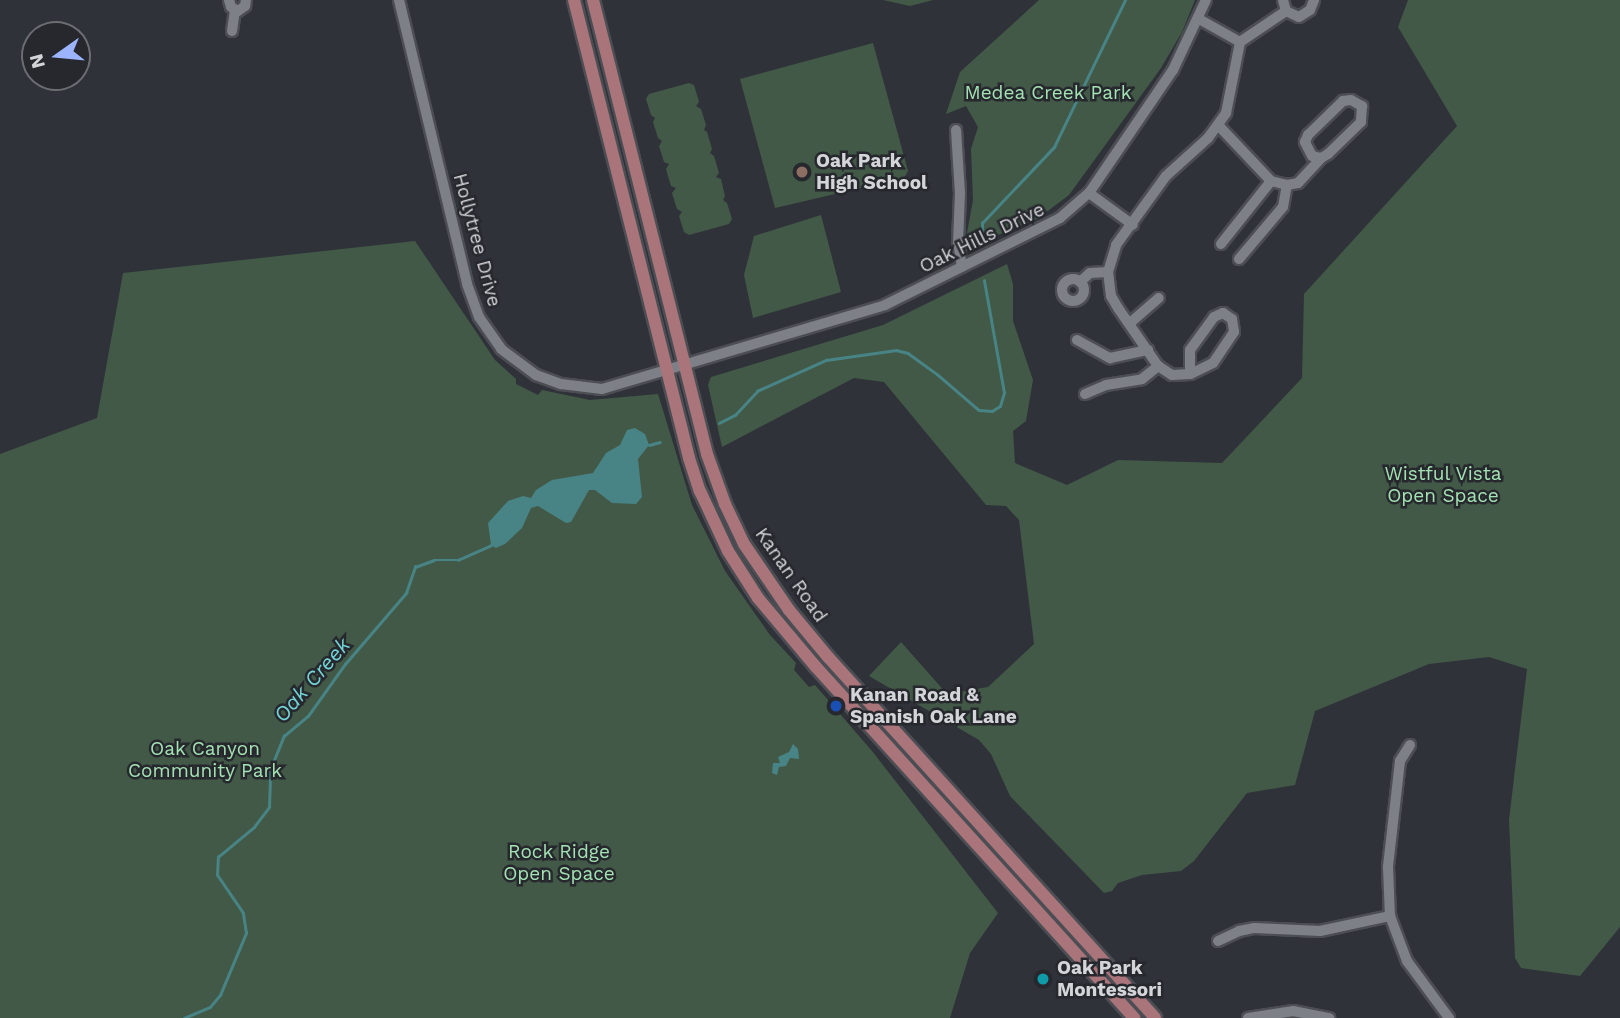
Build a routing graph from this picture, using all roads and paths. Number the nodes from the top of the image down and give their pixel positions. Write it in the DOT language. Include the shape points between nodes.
graph roads {
  1 [pos="229,0"];
  2 [pos="246,0"];
  3 [pos="400,0"];
  4 [pos="574,0"];
  5 [pos="593,0"];
  6 [pos="1206,0"];
  7 [pos="1283,0"];
  8 [pos="1314,0"];
  9 [pos="235,10"];
  10 [pos="1286,11"];
  11 [pos="1199,19"];
  12 [pos="232,31"];
  13 [pos="1240,42"];
  14 [pos="1219,126"];
  15 [pos="957,130"];
  16 [pos="1321,158"];
  17 [pos="1271,181"];
  18 [pos="1287,186"];
  19 [pos="1089,193"];
  20 [pos="1133,225"];
  21 [pos="1221,244"];
  22 [pos="1239,259"];
  23 [pos="962,267"];
  24 [pos="1108,272"];
  25 [pos="1080,282"];
  26 [pos="1159,298"];
  27 [pos="1130,323"];
  28 [pos="1077,341"];
  29 [pos="1148,350"];
  30 [pos="1158,366"];
  31 [pos="684,367"];
  32 [pos="668,372"];
  33 [pos="1190,374"];
  34 [pos="1085,394"];
  35 [pos="1410,745"];
  36 [pos="1390,916"];
  37 [pos="1218,941"];
  38 [pos="1134,1018"];
  39 [pos="1155,1018"];
  40 [pos="1248,1018"];
  41 [pos="1329,1018"];
  42 [pos="1449,1018"];
  1 -- 9 [label="street"];
  2 -- 9 [label="street" via="243,9"];
  3 -- 32 [label="street, Hollytree Drive" via="467,284 489,333 516,363 561,384 602,389"];
  4 -- 32 [label="main road, Kanan Road"];
  5 -- 31 [label="main road, Kanan Road"];
  6 -- 11 [label="street, Oak Hills Drive"];
  7 -- 10 [label="street"];
  8 -- 10 [label="street" via="1304,15 1291,16"];
  9 -- 12 [label="street"];
  10 -- 13 [label="street"];
  11 -- 13 [label="street"];
  11 -- 19 [label="street, Oak Hills Drive" via="1173,70"];
  13 -- 14 [label="street" via="1230,100"];
  14 -- 17 [label="street"];
  14 -- 20 [label="street" via="1166,176"];
  15 -- 23 [label="street"];
  16 -- 16 [label="street" via="1362,122 1364,113 1358,102 1343,101 1308,135 1307,151"];
  16 -- 18 [label="street" via="1298,183"];
  17 -- 18 [label="street"];
  17 -- 21 [label="street"];
  18 -- 22 [label="street" via="1283,207"];
  19 -- 20 [label="street"];
  19 -- 23 [label="street, Oak Hills Drive" via="1042,230"];
  20 -- 24 [label="street" via="1116,245"];
  23 -- 31 [label="street, Oak Hills Drive" via="871,310"];
  24 -- 25 [label="street" via="1090,273"];
  24 -- 27 [label="street" via="1111,296"];
  26 -- 27 [label="street"];
  27 -- 29 [label="street"];
  28 -- 29 [label="street" via="1110,358"];
  29 -- 30 [label="street"];
  30 -- 33 [label="street" via="1172,375"];
  30 -- 34 [label="street" via="1143,379"];
  31 -- 32 [label="street, Oak Hills Drive"];
  31 -- 39 [label="main road, Kanan Road" via="715,481 765,578 828,657"];
  32 -- 38 [label="main road, Kanan Road" via="700,491 750,588"];
  33 -- 33 [label="street" via="1213,363 1234,332 1228,315 1214,317 1191,348"];
  35 -- 36 [label="street" via="1398,774 1388,867"];
  36 -- 37 [label="street" via="1320,931 1239,931"];
  36 -- 42 [label="street" via="1407,961"];
  40 -- 41 [label="street" via="1293,1011"];
}
